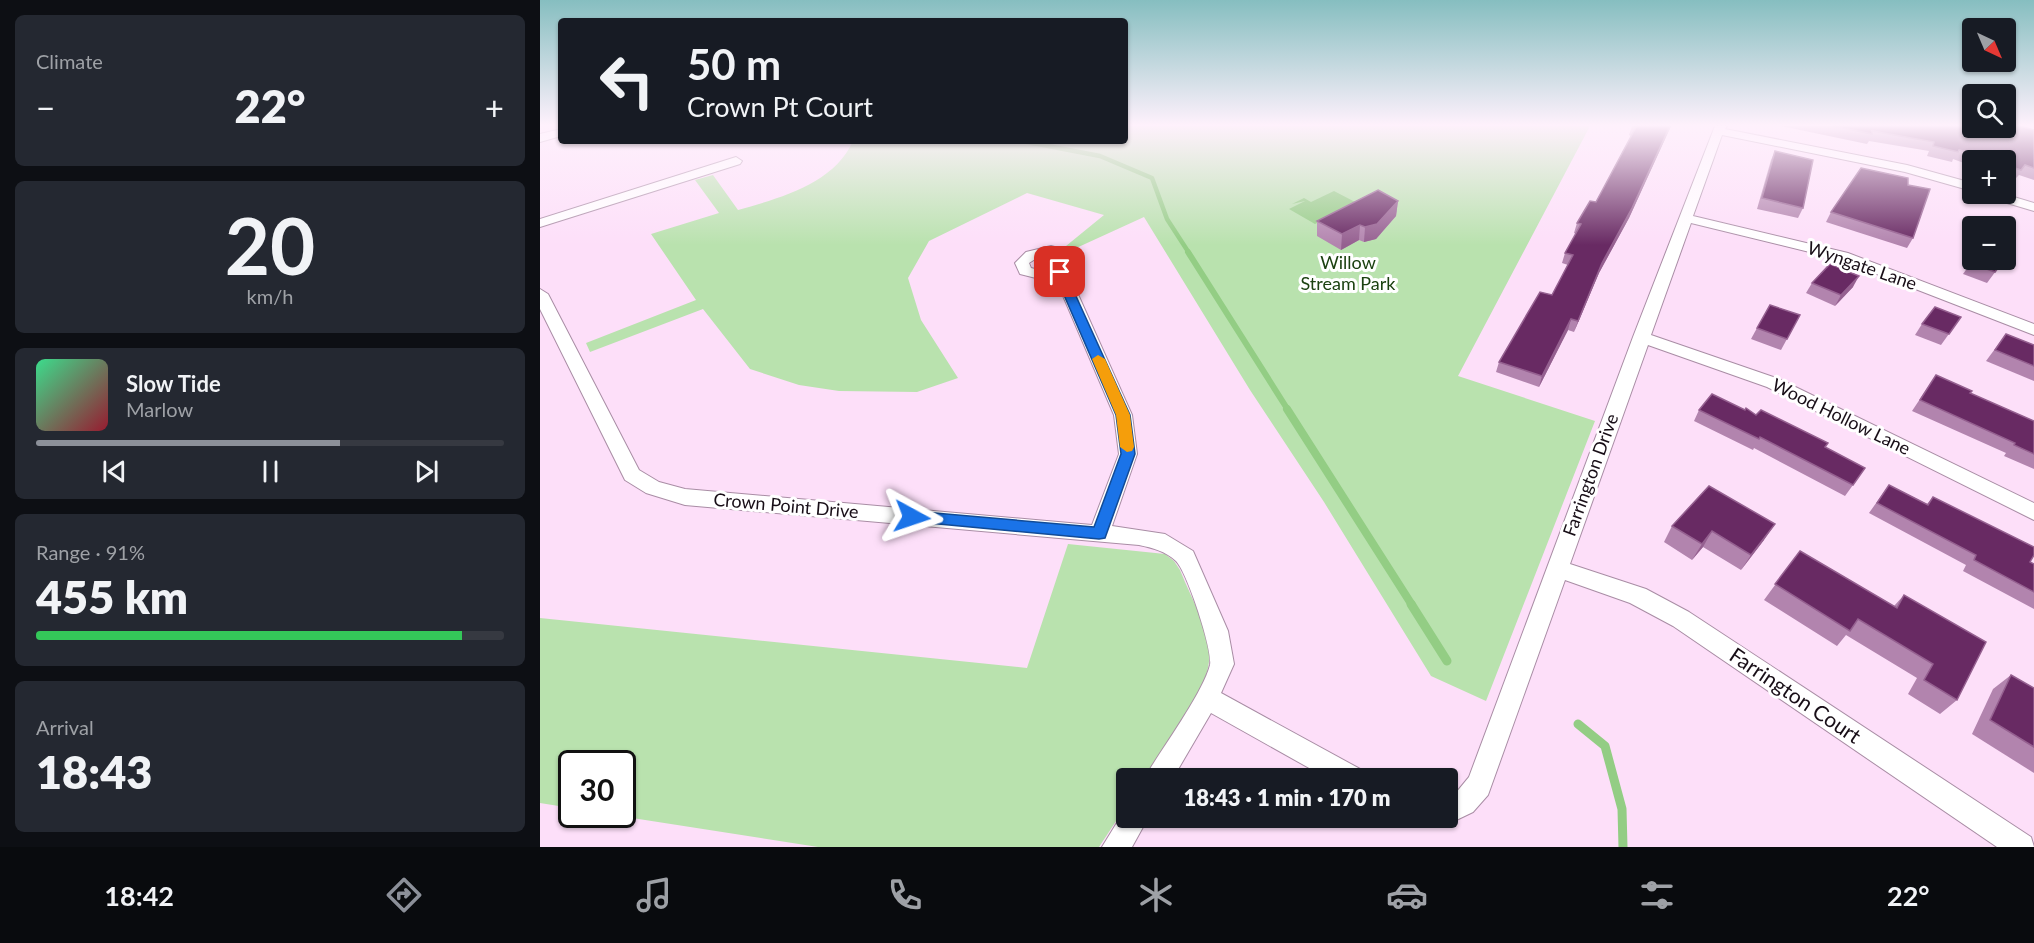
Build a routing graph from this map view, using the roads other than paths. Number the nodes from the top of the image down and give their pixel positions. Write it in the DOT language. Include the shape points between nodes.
graph roads {
  1 [pos="722,166"];
  2 [pos="1706,166"];
  3 [pos="1891,166"];
  4 [pos="1962,184"];
  5 [pos="2016,201"];
  6 [pos="2034,207"];
  7 [pos="1685,218"];
  8 [pos="540,223"];
  9 [pos="1060,272"];
  10 [pos="540,294"];
  11 [pos="2034,330"];
  12 [pos="1641,338"];
  13 [pos="2034,512"];
  14 [pos="1099,533"];
  15 [pos="1557,568"];
  16 [pos="1207,698"];
  17 [pos="1166,768"];
  18 [pos="1333,768"];
  19 [pos="1458,806"];
  20 [pos="1128,828"];
  21 [pos="1116,847"];
  22 [pos="2021,847"];
  1 -- 8 [label="street"];
  2 -- 7 [label="street, Farrington Drive"];
  3 -- 4 [label="street"];
  5 -- 6 [label="street"];
  7 -- 11 [label="street, Wyngate Lane" via="1842,256"];
  7 -- 12 [label="street, Farrington Drive"];
  9 -- 14 [label="street" via="1123,415 1128,454"];
  10 -- 14 [label="street, Crown Point Drive" via="632,475 653,488 685,497"];
  12 -- 13 [label="street, Wood Hollow Lane" via="1773,384"];
  12 -- 15 [label="street, Farrington Drive"];
  14 -- 16 [label="street, Crown Point Drive" via="1165,542 1186,557 1217,631 1222,664"];
  15 -- 19 [label="street, Farrington Drive" via="1479,786"];
  15 -- 22 [label="street, Farrington Court" via="1638,596 1681,619"];
  16 -- 17 [label="street, Crown Point Drive"];
  16 -- 18 [label="street"];
  20 -- 21 [label="street"];
}
